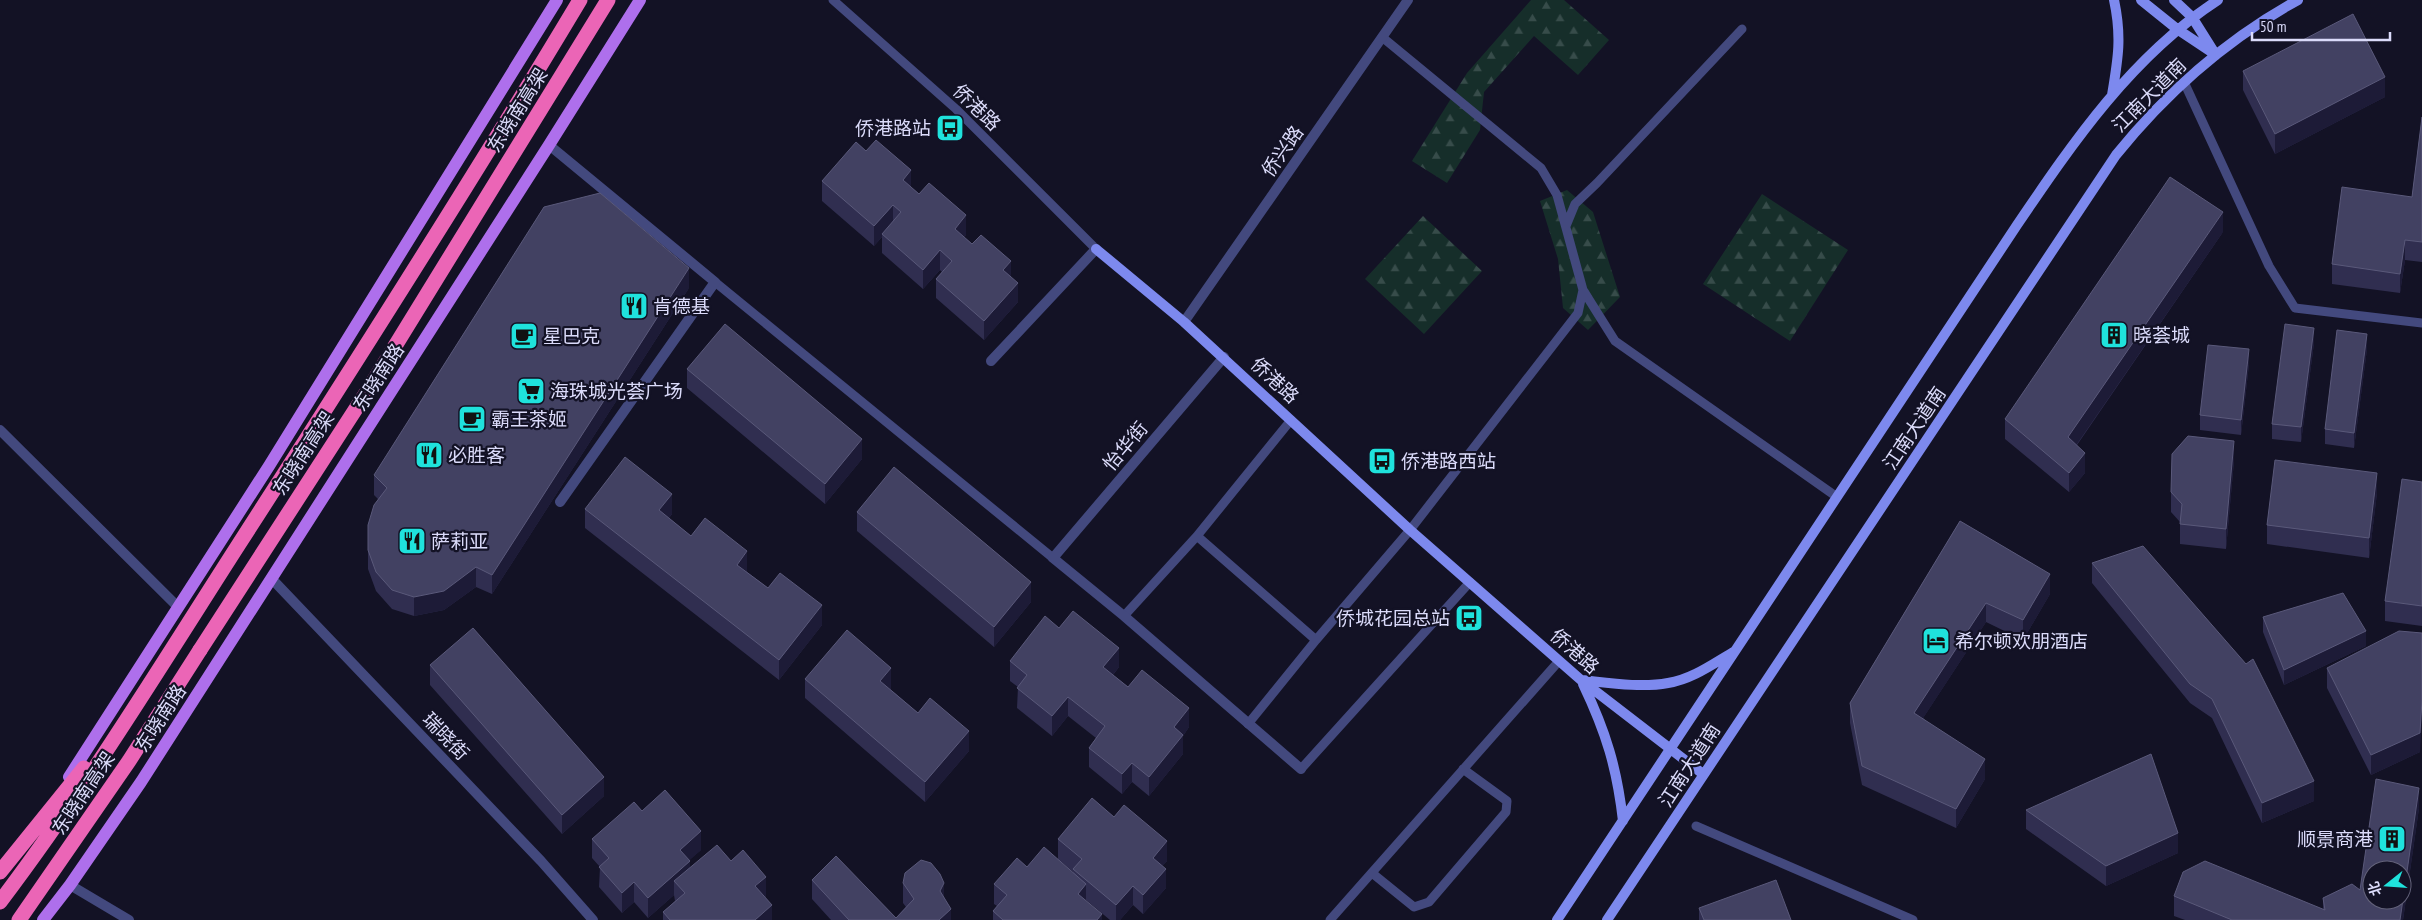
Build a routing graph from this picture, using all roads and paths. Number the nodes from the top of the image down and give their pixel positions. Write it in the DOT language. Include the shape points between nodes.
graph roads {
  1 [pos="557,0"];
  2 [pos="580,0"];
  3 [pos="608,0"];
  4 [pos="640,0"];
  5 [pos="834,0"];
  6 [pos="1408,0"];
  7 [pos="2114,0"];
  8 [pos="2141,0"];
  9 [pos="2174,0"];
  10 [pos="2218,0"];
  11 [pos="2298,0"];
  12 [pos="2192,17"];
  13 [pos="1742,29"];
  14 [pos="2177,29"];
  15 [pos="1382,37"];
  16 [pos="2216,55"];
  17 [pos="2184,82"];
  18 [pos="2111,96"];
  19 [pos="549,145"];
  20 [pos="1566,226"];
  21 [pos="1096,249"];
  22 [pos="715,282"];
  23 [pos="1583,290"];
  24 [pos="1184,322"];
  25 [pos="2422,323"];
  26 [pos="1224,357"];
  27 [pos="991,361"];
  28 [pos="1291,420"];
  29 [pos="0,430"];
  30 [pos="1837,497"];
  31 [pos="560,502"];
  32 [pos="1410,530"];
  33 [pos="1197,536"];
  34 [pos="1053,558"];
  35 [pos="271,578"];
  36 [pos="1470,582"];
  37 [pos="178,607"];
  38 [pos="1124,616"];
  39 [pos="1316,640"];
  40 [pos="1737,650"];
  41 [pos="1559,661"];
  42 [pos="1581,680"];
  43 [pos="141,696"];
  44 [pos="1248,724"];
  45 [pos="1671,750"];
  46 [pos="1301,769"];
  47 [pos="1463,770"];
  48 [pos="1703,774"];
  49 [pos="1623,821"];
  50 [pos="1696,826"];
  51 [pos="0,872"];
  52 [pos="1372,873"];
  53 [pos="0,878"];
  54 [pos="70,885"];
  55 [pos="0,902"];
  56 [pos="19,920"];
  57 [pos="43,920"];
  58 [pos="129,920"];
  59 [pos="594,920"];
  60 [pos="1330,920"];
  61 [pos="1557,920"];
  62 [pos="1607,920"];
  63 [pos="1913,920"];
  1 -- 37 [label="main road"];
  2 -- 43 [label="highway, 东晓南高架, bridge" via="376,332"];
  3 -- 56 [label="highway, 东晓南高架, bridge" via="368,390 129,761"];
  4 -- 19 [label="main road, 东晓南路"];
  5 -- 21 [label="lane, 侨港路" via="956,110"];
  6 -- 15 [label="street, 侨兴路"];
  7 -- 18 [label="main road" via="2120,44"];
  8 -- 14 [label="main road"];
  9 -- 12 [label="main road"];
  10 -- 12 [label="main road, 江南大道南"];
  11 -- 16 [label="main road, 江南大道南"];
  12 -- 14 [label="main road, 江南大道南"];
  12 -- 16 [label="main road"];
  13 -- 20 [label="lane" via="1575,204"];
  14 -- 16 [label="main road"];
  14 -- 18 [label="main road, 江南大道南"];
  15 -- 20 [label="lane" via="1541,168 1557,195"];
  15 -- 24 [label="street, 侨兴路"];
  16 -- 17 [label="main road, 江南大道南"];
  17 -- 25 [label="lane" via="2269,266 2295,308"];
  17 -- 48 [label="main road, 江南大道南" via="2142,123 2092,188"];
  18 -- 30 [label="main road, 江南大道南" via="2048,180"];
  19 -- 22 [label="street"];
  19 -- 35 [label="main road, 东晓南路"];
  20 -- 23 [label="lane"];
  21 -- 24 [label="main road, 侨港路"];
  21 -- 27 [label="street"];
  22 -- 31 [label="street"];
  22 -- 34 [label="lane"];
  23 -- 30 [label="lane" via="1615,341"];
  23 -- 32 [label="lane" via="1578,313"];
  24 -- 26 [label="main road, 侨港路"];
  26 -- 28 [label="main road, 侨港路"];
  26 -- 34 [label="street, 怡华街"];
  28 -- 32 [label="main road, 侨港路"];
  28 -- 33 [label="lane"];
  29 -- 37 [label="street"];
  30 -- 40 [label="main road, 江南大道南"];
  32 -- 36 [label="main road, 侨港路"];
  32 -- 39 [label="lane"];
  33 -- 38 [label="lane"];
  33 -- 39 [label="lane"];
  34 -- 38 [label="street"];
  35 -- 54 [label="main road, 东晓南路" via="141,782"];
  35 -- 59 [label="street, 瑞晓街"];
  36 -- 41 [label="main road, 侨港路"];
  36 -- 46 [label="lane"];
  37 -- 53 [label="main road" via="65,784"];
  38 -- 44 [label="street"];
  39 -- 44 [label="lane"];
  40 -- 42 [label="main road" via="1689,677 1668,683"];
  40 -- 45 [label="main road, 江南大道南"];
  41 -- 42 [label="main road, 侨港路"];
  41 -- 47 [label="lane"];
  42 -- 45 [label="main road, 侨港路"];
  42 -- 49 [label="main road" via="1612,752"];
  43 -- 51 [label="highway, bridge"];
  43 -- 55 [label="highway, 东晓南高架, bridge" via="75,797"];
  44 -- 46 [label="street"];
  45 -- 48 [label="main road, 侨港路"];
  45 -- 49 [label="main road, 江南大道南"];
  47 -- 52 [label="lane"];
  47 -- 52 [label="lane" via="1507,801 1506,812 1429,902 1414,906"];
  48 -- 62 [label="main road, 江南大道南"];
  49 -- 61 [label="main road, 江南大道南"];
  50 -- 63 [label="lane"];
  52 -- 60 [label="lane"];
  54 -- 57 [label="main road, 东晓南路"];
  54 -- 58 [label="street"];
}
